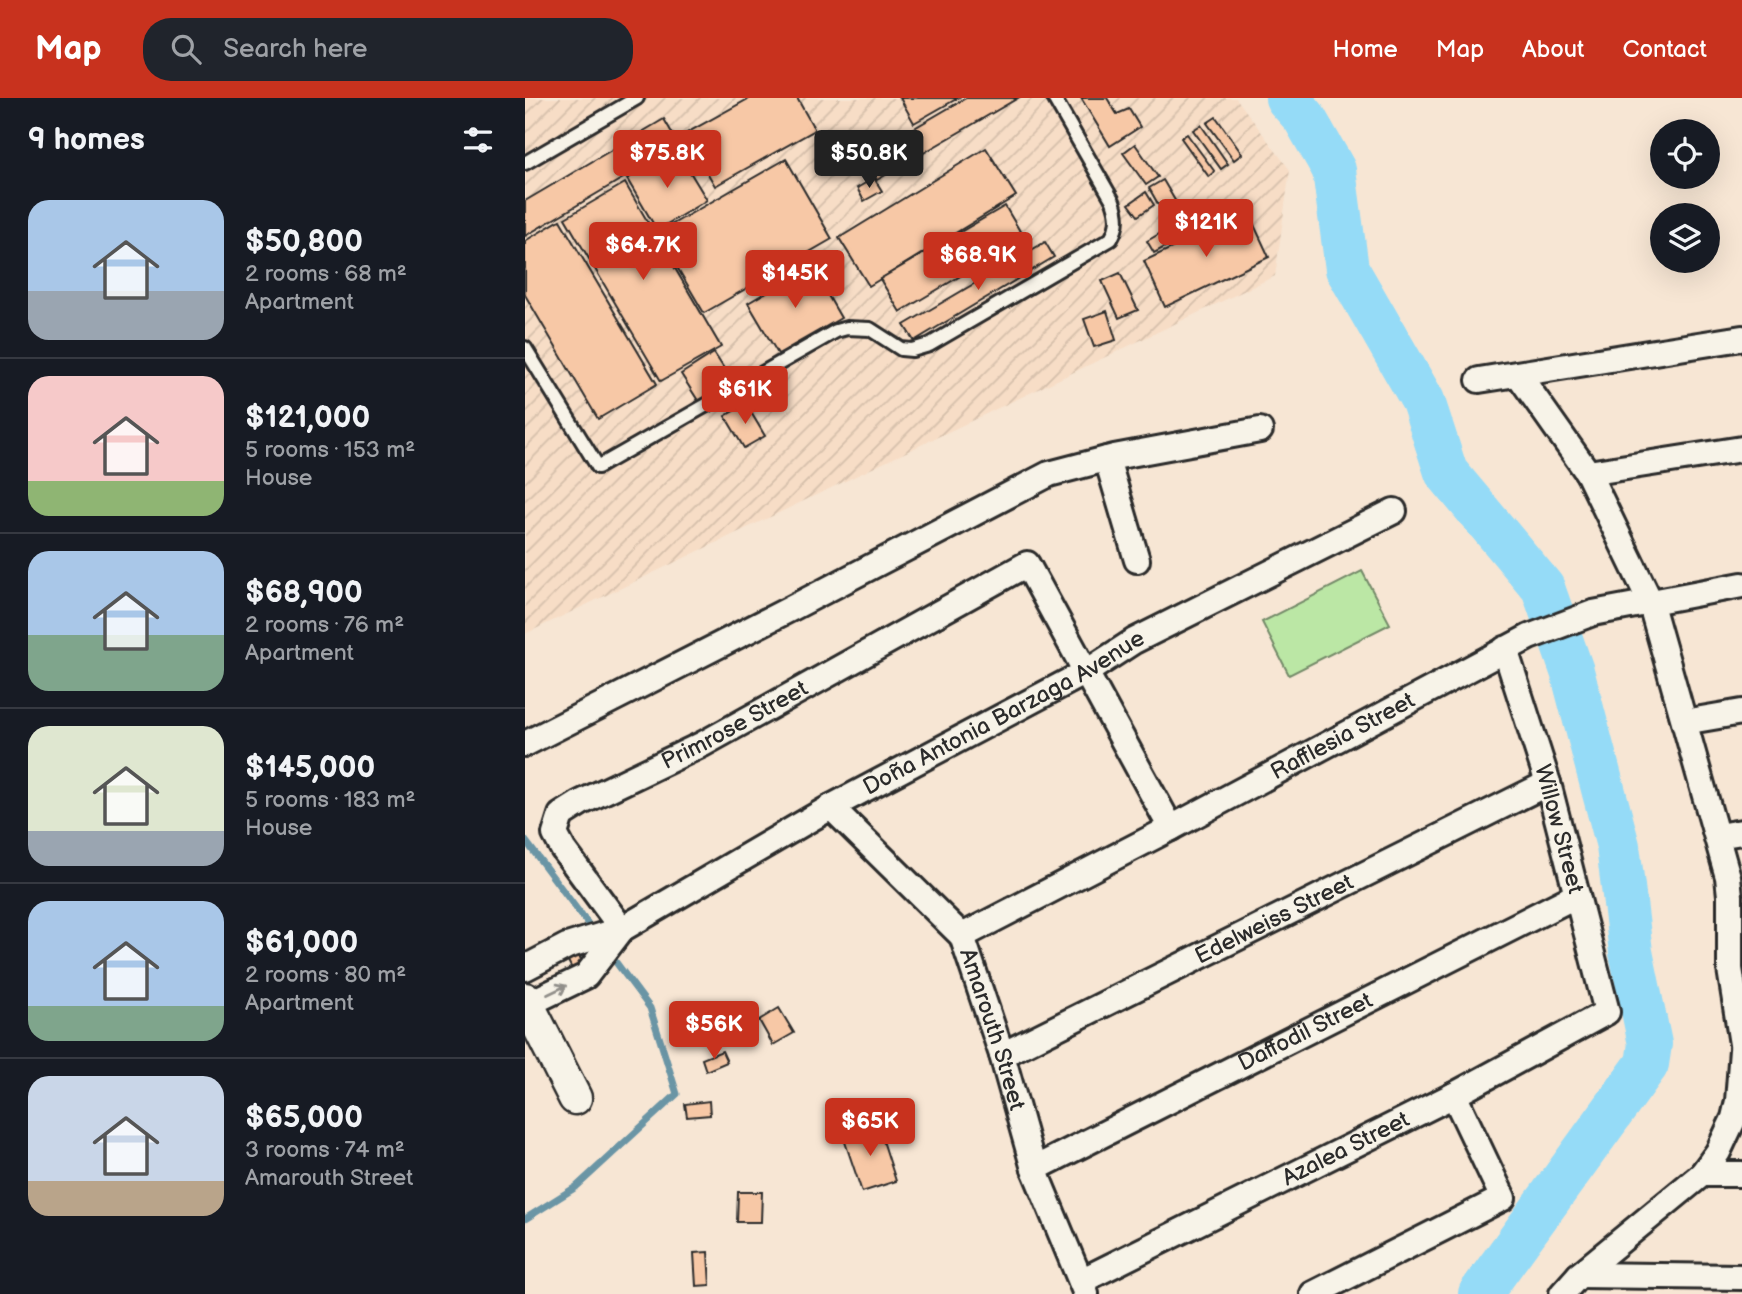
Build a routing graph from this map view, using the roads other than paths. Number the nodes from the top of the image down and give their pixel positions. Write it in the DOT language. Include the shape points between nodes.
graph roads {
  1 [pos="637,98"];
  2 [pos="1054,98"];
  3 [pos="525,163"];
  4 [pos="1742,338"];
  5 [pos="525,348"];
  6 [pos="1518,374"];
  7 [pos="1479,380"];
  8 [pos="1260,429"];
  9 [pos="1742,449"];
  10 [pos="1107,459"];
  11 [pos="1588,473"];
  12 [pos="1394,511"];
  13 [pos="1137,560"];
  14 [pos="1742,585"];
  15 [pos="1650,601"];
  16 [pos="1505,649"];
  17 [pos="1087,671"];
  18 [pos="1742,712"];
  19 [pos="1684,722"];
  20 [pos="525,744"];
  21 [pos="1548,783"];
  22 [pos="831,807"];
  23 [pos="1171,828"];
  24 [pos="1742,832"];
  25 [pos="1717,836"];
  26 [pos="1735,877"];
  27 [pos="1577,895"];
  28 [pos="622,929"];
  29 [pos="962,936"];
  30 [pos="525,968"];
  31 [pos="1738,998"];
  32 [pos="526,1001"];
  33 [pos="1607,1012"];
  34 [pos="1742,1044"];
  35 [pos="1742,1050"];
  36 [pos="1002,1055"];
  37 [pos="1454,1095"];
  38 [pos="575,1098"];
  39 [pos="1740,1101"];
  40 [pos="1034,1169"];
  41 [pos="1702,1174"];
  42 [pos="1742,1174"];
  43 [pos="1579,1275"];
  44 [pos="1742,1277"];
  45 [pos="1084,1287"];
  46 [pos="1313,1294"];
  47 [pos="1562,1294"];
  1 -- 3 [label="lane"];
  2 -- 5 [label="lane" via="1113,201 1118,213 1116,231 1111,239 929,345 901,349 870,329 836,331 598,467"];
  4 -- 6 [label="street"];
  6 -- 7 [label="street"];
  6 -- 11 [label="street"];
  8 -- 10 [label="street"];
  9 -- 11 [label="street"];
  10 -- 13 [label="street"];
  10 -- 20 [label="street" via="1049,474"];
  11 -- 15 [label="street"];
  12 -- 17 [label="street, Doña Antonia Barzaga Avenue" via="1134,641"];
  14 -- 15 [label="street, Rafflesia Street"];
  15 -- 16 [label="street, Rafflesia Street" via="1593,613"];
  15 -- 19 [label="street"];
  16 -- 21 [label="street, Willow Street"];
  16 -- 23 [label="street, Rafflesia Street"];
  17 -- 22 [label="street, Doña Antonia Barzaga Avenue"];
  17 -- 23 [label="street"];
  17 -- 28 [label="street, Primrose Street" via="1027,564 702,744 579,803 561,815 555,834"];
  18 -- 19 [label="street"];
  19 -- 25 [label="street"];
  21 -- 27 [label="street, Willow Street"];
  21 -- 36 [label="street, Edelweiss Street"];
  22 -- 28 [label="street, Doña Antonia Barzaga Avenue"];
  22 -- 29 [label="street, Amarouth Street"];
  23 -- 29 [label="street, Rafflesia Street"];
  24 -- 25 [label="street"];
  25 -- 26 [label="street"];
  26 -- 31 [label="street" via="1730,969"];
  27 -- 33 [label="street, Willow Street"];
  27 -- 40 [label="street, Daffodil Street"];
  28 -- 30 [label="street, Doña Antonia Barzaga Avenue" via="567,947"];
  32 -- 28 [label="street, Doña Antonia Barzaga Avenue, one-way" via="586,976"];
  29 -- 36 [label="street, Amarouth Street"];
  31 -- 34 [label="street"];
  32 -- 38 [label="street"];
  33 -- 37 [label="street, Azalea Street"];
  35 -- 39 [label="street"];
  36 -- 40 [label="street, Amarouth Street"];
  37 -- 45 [label="street, Azalea Street"];
  37 -- 46 [label="street" via="1503,1198"];
  39 -- 41 [label="street" via="1718,1152"];
  40 -- 45 [label="street, Amarouth Street"];
  41 -- 42 [label="street"];
  41 -- 43 [label="street"];
  43 -- 44 [label="street"];
  43 -- 47 [label="street"];
}
